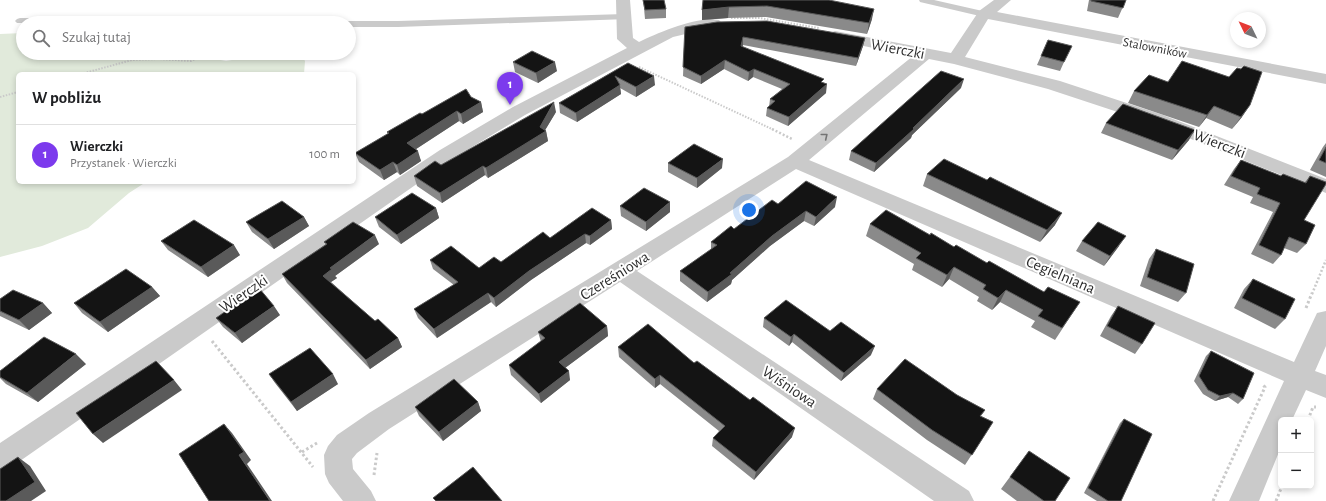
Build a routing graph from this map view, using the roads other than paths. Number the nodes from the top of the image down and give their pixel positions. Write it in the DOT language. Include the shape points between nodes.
graph roads {
  1 [pos="623,0"];
  2 [pos="923,0"];
  3 [pos="1004,0"];
  4 [pos="984,14"];
  5 [pos="625,17"];
  6 [pos="731,22"];
  7 [pos="356,24"];
  8 [pos="819,33"];
  9 [pos="926,53"];
  10 [pos="637,57"];
  11 [pos="955,59"];
  12 [pos="1326,79"];
  13 [pos="795,150"];
  14 [pos="1326,186"];
  15 [pos="621,271"];
  16 [pos="1314,317"];
  17 [pos="1301,376"];
  18 [pos="1323,397"];
  19 [pos="0,459"];
  20 [pos="367,491"];
  21 [pos="959,501"];
  22 [pos="1244,501"];
  1 -- 5 [label="street"];
  2 -- 4 [label="lane"];
  3 -- 4 [label="street"];
  4 -- 11 [label="street"];
  4 -- 12 [label="street, Stalowników"];
  5 -- 7 [label="lane"];
  5 -- 10 [label="street" via="625,39"];
  6 -- 10 [label="street, Wierczki" via="708,24 667,34"];
  8 -- 9 [label="street, Wierczki"];
  9 -- 11 [label="street, Wierczki"];
  13 -- 9 [label="street, Czereśniowa, one-way"];
  10 -- 19 [label="street, Wierczki" via="519,111 447,154"];
  11 -- 14 [label="street, Wierczki" via="1054,85 1157,119"];
  13 -- 15 [label="street, Czereśniowa"];
  13 -- 17 [label="street, Cegielniana"];
  15 -- 20 [label="street, Czereśniowa" via="379,421 347,444 338,455 339,474"];
  15 -- 21 [label="street, Wiśniowa"];
  16 -- 17 [label="street"];
  17 -- 18 [label="street, Cegielniana"];
  17 -- 22 [label="street" via="1281,415"];
}
